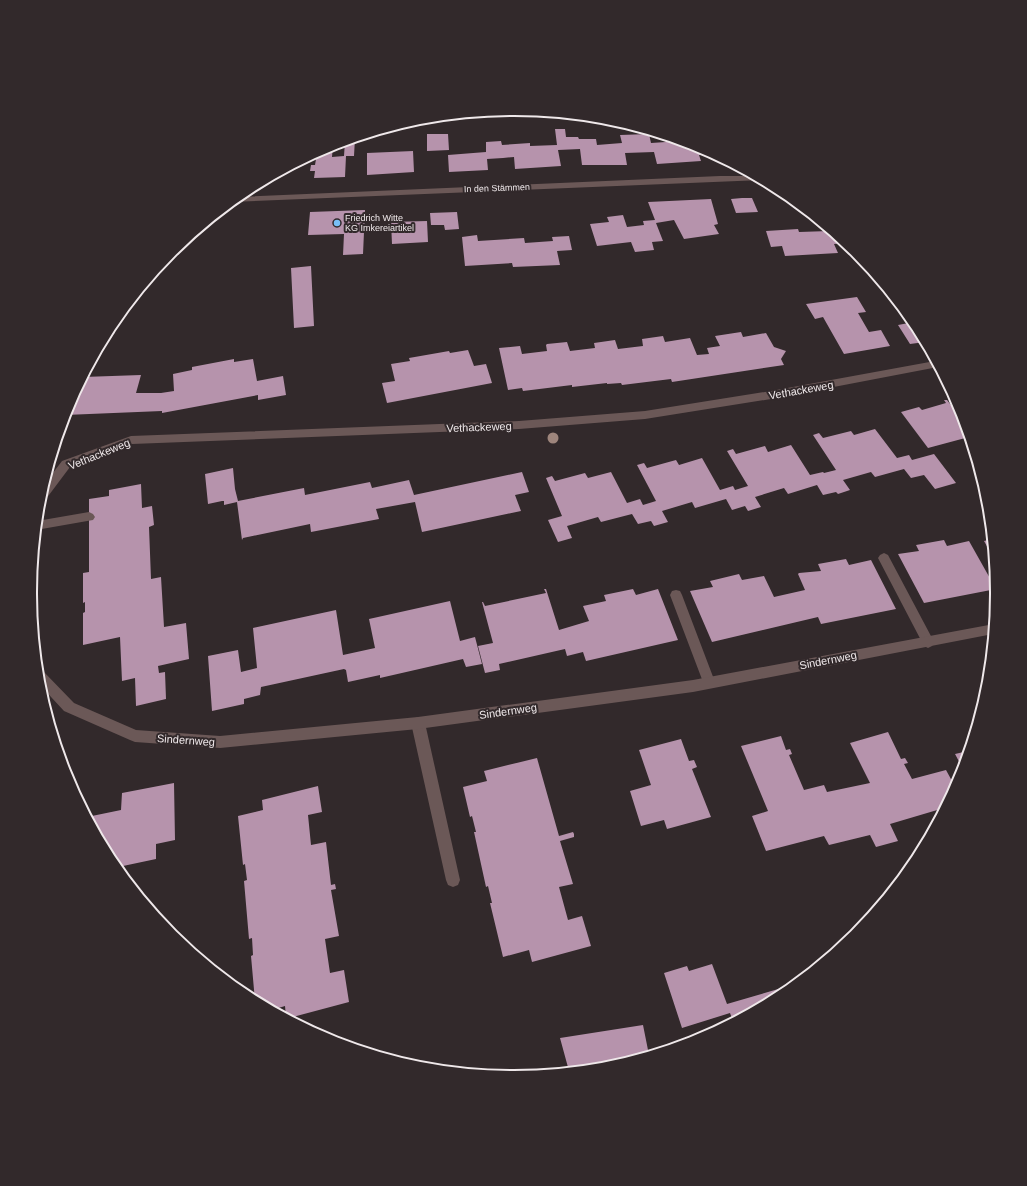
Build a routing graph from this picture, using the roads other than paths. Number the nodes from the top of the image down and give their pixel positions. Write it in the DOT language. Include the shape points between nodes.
graph roads {
  1 [pos="750,179"];
  2 [pos="245,200"];
  3 [pos="932,365"];
  4 [pos="49,486"];
  5 [pos="89,517"];
  6 [pos="42,525"];
  7 [pos="884,558"];
  8 [pos="676,595"];
  9 [pos="988,630"];
  10 [pos="928,642"];
  11 [pos="45,682"];
  12 [pos="709,682"];
  13 [pos="418,723"];
  14 [pos="453,880"];
  1 -- 2 [label="street, In den Stämmen"];
  3 -- 4 [label="street, Vethackeweg" via="778,394 645,415 519,425 131,440 66,464"];
  5 -- 6 [label="street"];
  7 -- 10 [label="street"];
  8 -- 12 [label="street"];
  9 -- 10 [label="street, Sindernweg"];
  10 -- 12 [label="street, Sindernweg"];
  11 -- 13 [label="street, Sindernweg" via="69,707 135,736 220,742"];
  12 -- 13 [label="street, Sindernweg"];
  13 -- 14 [label="street"];
}
